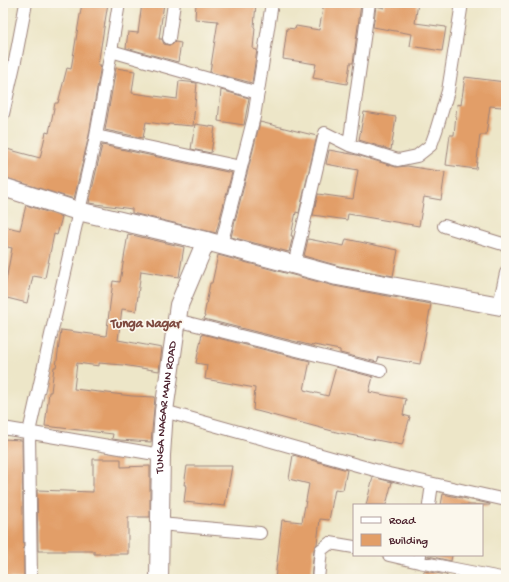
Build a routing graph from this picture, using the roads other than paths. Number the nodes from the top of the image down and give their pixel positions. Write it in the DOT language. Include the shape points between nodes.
graph roads {
  1 [pos="26,3"];
  2 [pos="119,3"];
  3 [pos="174,3"];
  4 [pos="272,3"];
  5 [pos="369,3"];
  6 [pos="462,3"];
  7 [pos="169,38"];
  8 [pos="111,51"];
  9 [pos="258,94"];
  10 [pos="3,114"];
  11 [pos="96,136"];
  12 [pos="349,145"];
  13 [pos="241,167"];
  14 [pos="3,187"];
  15 [pos="78,211"];
  16 [pos="444,226"];
  17 [pos="214,243"];
  18 [pos="506,245"];
  19 [pos="294,266"];
  20 [pos="506,273"];
  21 [pos="502,306"];
  22 [pos="176,320"];
  23 [pos="381,371"];
  24 [pos="164,411"];
  25 [pos="3,428"];
  26 [pos="29,432"];
  27 [pos="161,455"];
  28 [pos="432,484"];
  29 [pos="506,500"];
  30 [pos="428,504"];
  31 [pos="160,524"];
  32 [pos="260,533"];
  33 [pos="353,547"];
  34 [pos="399,556"];
  35 [pos="419,558"];
  36 [pos="31,579"];
  37 [pos="159,579"];
  38 [pos="318,579"];
  39 [pos="506,579"];
  1 -- 10 [label="street"];
  2 -- 8 [label="street"];
  3 -- 7 [label="street"];
  4 -- 9 [label="street"];
  5 -- 12 [label="street"];
  6 -- 12 [label="street" via="448,91 431,145 417,156 398,160"];
  8 -- 9 [label="street"];
  8 -- 11 [label="street"];
  9 -- 13 [label="street"];
  11 -- 13 [label="street"];
  11 -- 15 [label="street"];
  12 -- 19 [label="street" via="324,133"];
  13 -- 17 [label="street"];
  14 -- 15 [label="street"];
  15 -- 17 [label="street"];
  15 -- 26 [label="street"];
  16 -- 18 [label="street"];
  17 -- 19 [label="street"];
  17 -- 22 [label="street, TUNGA NAGAR MAIN ROAD" via="179,305"];
  19 -- 21 [label="street"];
  20 -- 21 [label="street"];
  22 -- 23 [label="street"];
  22 -- 24 [label="street, TUNGA NAGAR MAIN ROAD"];
  24 -- 27 [label="street, TUNGA NAGAR MAIN ROAD"];
  24 -- 28 [label="street"];
  25 -- 26 [label="street"];
  26 -- 27 [label="street"];
  26 -- 36 [label="street"];
  27 -- 31 [label="street, TUNGA NAGAR MAIN ROAD"];
  28 -- 29 [label="street"];
  28 -- 30 [label="street"];
  31 -- 32 [label="street"];
  31 -- 37 [label="street, TUNGA NAGAR MAIN ROAD"];
  33 -- 38 [label="street" via="330,543 321,550"];
  34 -- 35 [label="street"];
  35 -- 39 [label="street"];
}
